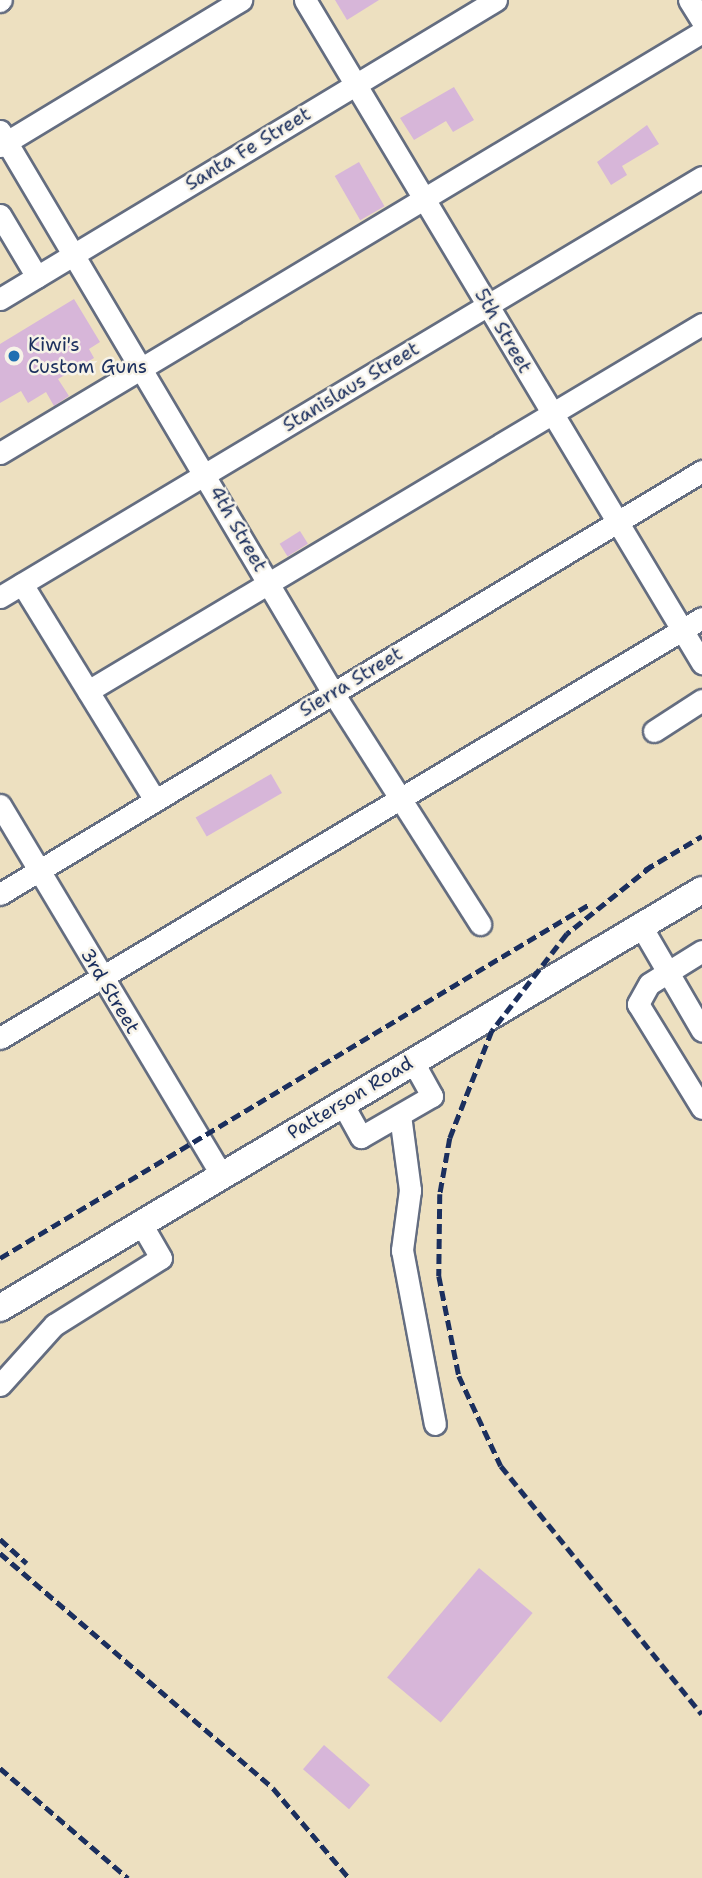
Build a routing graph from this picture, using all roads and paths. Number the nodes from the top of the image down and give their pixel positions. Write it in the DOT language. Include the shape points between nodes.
graph roads {
  1 [pos="241,0"];
  2 [pos="304,0"];
  3 [pos="496,0"];
  4 [pos="690,0"];
  5 [pos="702,21"];
  6 [pos="702,32"];
  7 [pos="355,85"];
  8 [pos="2,139"];
  9 [pos="702,177"];
  10 [pos="424,199"];
  11 [pos="0,215"];
  12 [pos="74,254"];
  13 [pos="37,277"];
  14 [pos="0,299"];
  15 [pos="488,305"];
  16 [pos="702,324"];
  17 [pos="143,369"];
  18 [pos="551,413"];
  19 [pos="0,453"];
  20 [pos="702,471"];
  21 [pos="207,474"];
  22 [pos="616,524"];
  23 [pos="269,582"];
  24 [pos="22,584"];
  25 [pos="0,597"];
  26 [pos="702,618"];
  27 [pos="682,630"];
  28 [pos="702,663"];
  29 [pos="88,691"];
  30 [pos="332,693"];
  31 [pos="702,700"];
  32 [pos="653,731"];
  33 [pos="400,798"];
  34 [pos="155,800"];
  35 [pos="0,805"];
  36 [pos="38,872"];
  37 [pos="702,890"];
  38 [pos="0,894"];
  39 [pos="480,924"];
  40 [pos="641,926"];
  41 [pos="702,951"];
  42 [pos="668,972"];
  43 [pos="102,977"];
  44 [pos="702,1031"];
  45 [pos="0,1038"];
  46 [pos="412,1060"];
  47 [pos="342,1103"];
  48 [pos="702,1108"];
  49 [pos="400,1115"];
  50 [pos="222,1176"];
  51 [pos="141,1224"];
  52 [pos="0,1308"];
  53 [pos="0,1385"];
  54 [pos="435,1424"];
  1 -- 8 [label="street"];
  2 -- 7 [label="street, 5th Street"];
  3 -- 7 [label="street, Santa Fe Street"];
  4 -- 5 [label="street"];
  6 -- 10 [label="street"];
  7 -- 10 [label="street, 5th Street"];
  7 -- 12 [label="street, Santa Fe Street"];
  8 -- 12 [label="street, 4th Street"];
  9 -- 15 [label="street, Stanislaus Street"];
  10 -- 15 [label="street, 5th Street"];
  10 -- 17 [label="street"];
  11 -- 13 [label="street"];
  12 -- 13 [label="street, Santa Fe Street"];
  12 -- 17 [label="street, 4th Street"];
  13 -- 14 [label="street, Santa Fe Street"];
  15 -- 18 [label="street, 5th Street"];
  15 -- 21 [label="street, Stanislaus Street"];
  16 -- 18 [label="street"];
  17 -- 19 [label="street"];
  17 -- 21 [label="street, 4th Street"];
  18 -- 22 [label="street, 5th Street"];
  18 -- 23 [label="street"];
  20 -- 22 [label="street, Sierra Street"];
  21 -- 23 [label="street, 4th Street"];
  21 -- 24 [label="street, Stanislaus Street"];
  22 -- 27 [label="street, 5th Street"];
  22 -- 30 [label="street, Sierra Street"];
  23 -- 29 [label="street"];
  23 -- 30 [label="street, 4th Street"];
  24 -- 25 [label="street, Stanislaus Street"];
  24 -- 29 [label="street"];
  26 -- 27 [label="street"];
  27 -- 28 [label="street, 5th Street"];
  27 -- 33 [label="street"];
  29 -- 34 [label="street"];
  30 -- 33 [label="street, 4th Street"];
  30 -- 34 [label="street, Sierra Street"];
  31 -- 32 [label="street"];
  33 -- 39 [label="street, 4th Street"];
  33 -- 43 [label="street"];
  34 -- 36 [label="street, Sierra Street"];
  35 -- 36 [label="street, 3rd Street"];
  36 -- 38 [label="street, Sierra Street"];
  36 -- 43 [label="street, 3rd Street"];
  37 -- 40 [label="main road, Patterson Road"];
  40 -- 42 [label="street"];
  40 -- 46 [label="main road, Patterson Road"];
  41 -- 42 [label="street"];
  42 -- 44 [label="street"];
  42 -- 48 [label="street" via="649,984 638,1004"];
  43 -- 45 [label="street"];
  43 -- 50 [label="street, 3rd Street"];
  46 -- 47 [label="main road, Patterson Road"];
  46 -- 49 [label="street" via="432,1096"];
  47 -- 49 [label="street" via="361,1137"];
  47 -- 50 [label="main road, Patterson Road"];
  49 -- 54 [label="street" via="410,1189 402,1250"];
  50 -- 51 [label="main road, Patterson Road"];
  51 -- 52 [label="main road, Patterson Road"];
  51 -- 53 [label="street" via="161,1258 54,1325"];
}
